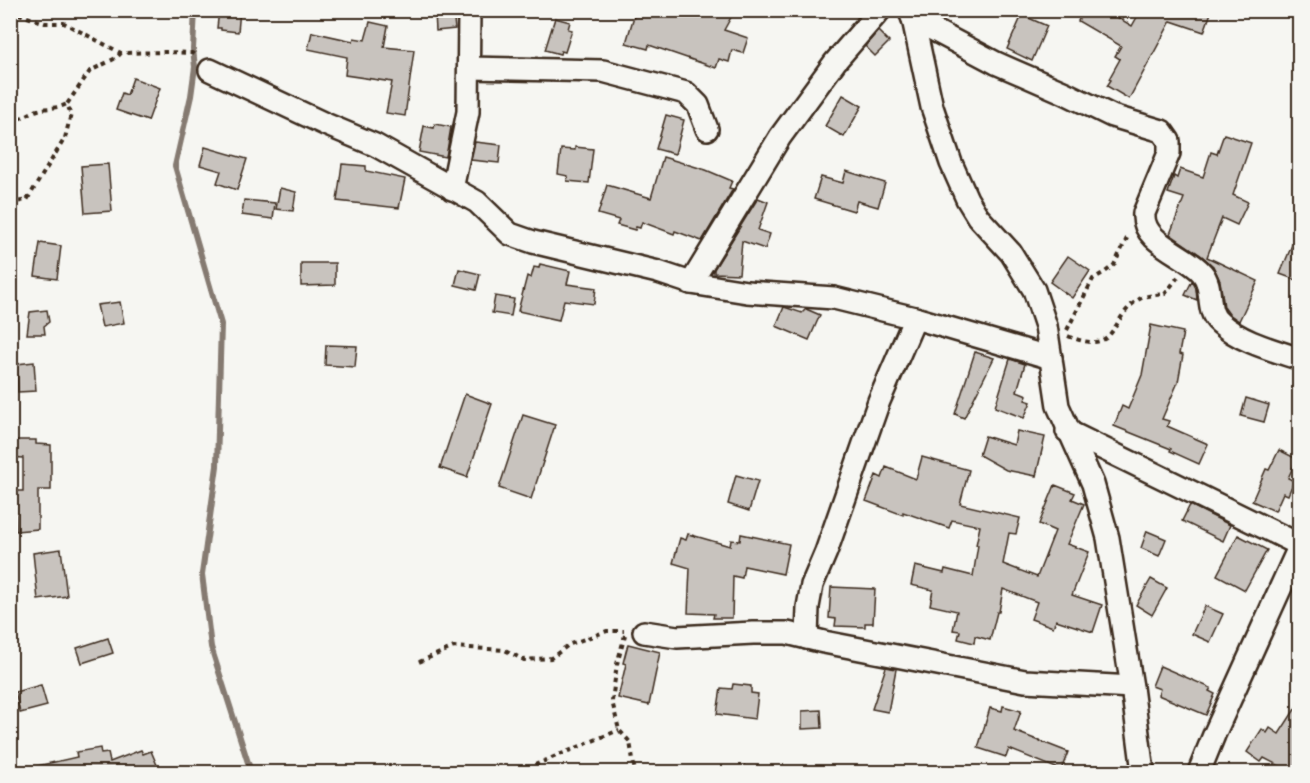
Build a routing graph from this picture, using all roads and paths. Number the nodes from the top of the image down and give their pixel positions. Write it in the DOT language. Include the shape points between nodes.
graph roads {
  1 [pos="469,10"];
  2 [pos="880,10"];
  3 [pos="11,11"];
  4 [pos="911,15"];
  5 [pos="121,53"];
  6 [pos="469,68"];
  7 [pos="210,70"];
  8 [pos="67,104"];
  9 [pos="10,120"];
  10 [pos="707,129"];
  11 [pos="452,189"];
  12 [pos="10,203"];
  13 [pos="1144,213"];
  14 [pos="1189,262"];
  15 [pos="691,284"];
  16 [pos="915,318"];
  17 [pos="1051,358"];
  18 [pos="1299,359"];
  19 [pos="1067,431"];
  20 [pos="1299,545"];
  21 [pos="635,632"];
  22 [pos="807,638"];
  23 [pos="419,662"];
  24 [pos="1132,687"];
  25 [pos="619,730"];
  26 [pos="518,772"];
  27 [pos="635,772"];
  28 [pos="1143,772"];
  29 [pos="1199,772"];
  1 -- 6 [label="street"];
  2 -- 15 [label="street" via="835,62 780,137"];
  3 -- 5 [label="path" via="45,23 64,23"];
  4 -- 13 [label="street" via="996,63 1112,116 1162,131 1170,141 1169,153"];
  4 -- 17 [label="street" via="932,106 951,163 973,208 1011,253 1034,290"];
  5 -- 7 [label="path" via="192,53"];
  5 -- 8 [label="path" via="90,71"];
  6 -- 10 [label="street" via="603,71 686,93 698,105"];
  6 -- 11 [label="street" via="468,112"];
  7 -- 11 [label="street" via="375,145"];
  8 -- 9 [label="path"];
  8 -- 12 [label="path" via="71,114 65,138 27,200"];
  11 -- 15 [label="street" via="477,202 510,234"];
  13 -- 14 [label="street" via="1146,227 1160,244"];
  13 -- 14 [label="path" via="1114,265 1093,279 1064,335 1083,342 1108,337 1130,306 1140,298 1165,294"];
  14 -- 18 [label="street" via="1209,285 1212,314 1218,322 1261,346"];
  15 -- 16 [label="street" via="834,298"];
  16 -- 17 [label="street"];
  16 -- 22 [label="street" via="879,401 812,585"];
  17 -- 19 [label="street" via="1058,406"];
  19 -- 20 [label="street"];
  19 -- 24 [label="street" via="1093,484 1108,538"];
  20 -- 29 [label="street"];
  21 -- 22 [label="street" via="677,637 788,633"];
  21 -- 23 [label="path" via="607,631 570,644 551,658 524,660 505,650 454,647"];
  21 -- 25 [label="path" via="617,664 612,701"];
  22 -- 24 [label="street" via="1025,681"];
  24 -- 28 [label="street"];
  25 -- 26 [label="path"];
  25 -- 27 [label="path" via="630,742"];
}
